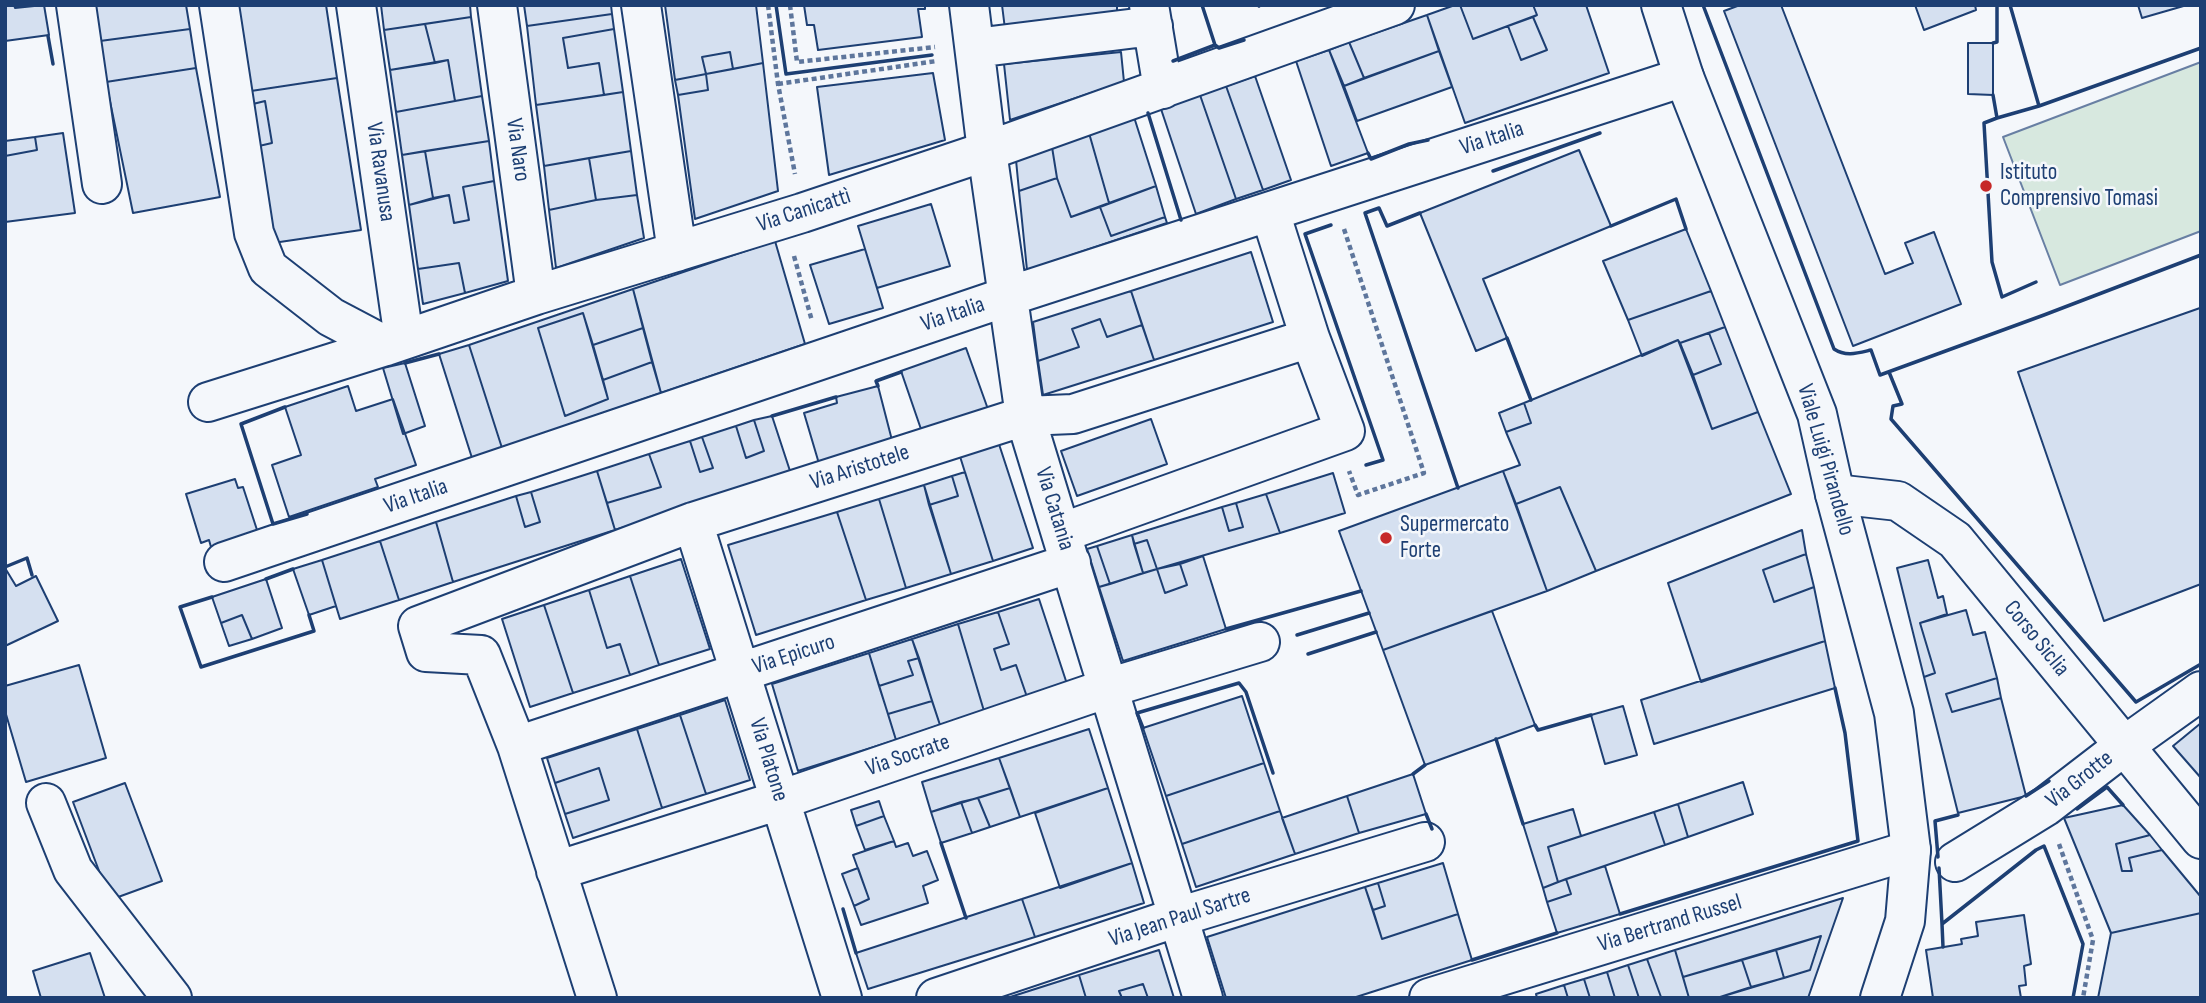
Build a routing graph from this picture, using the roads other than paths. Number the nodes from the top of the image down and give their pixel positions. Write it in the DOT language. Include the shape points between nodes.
graph roads {
  1 [pos="76,5"];
  2 [pos="219,5"];
  3 [pos="356,5"];
  4 [pos="497,5"];
  5 [pos="640,5"];
  6 [pos="969,5"];
  7 [pos="1395,5"];
  8 [pos="1661,5"];
  9 [pos="1151,16"];
  10 [pos="974,49"];
  11 [pos="1684,76"];
  12 [pos="1163,89"];
  13 [pos="986,151"];
  14 [pos="102,184"];
  15 [pos="1270,212"];
  16 [pos="677,252"];
  17 [pos="536,295"];
  18 [pos="1009,296"];
  19 [pos="1310,338"];
  20 [pos="395,343"];
  21 [pos="208,402"];
  22 [pos="1025,416"];
  23 [pos="1835,494"];
  24 [pos="693,522"];
  25 [pos="1066,548"];
  26 [pos="225,562"];
  27 [pos="1260,642"];
  28 [pos="740,673"];
  29 [pos="1108,688"];
  30 [pos="2201,691"];
  31 [pos="517,746"];
  32 [pos="2124,746"];
  33 [pos="780,800"];
  34 [pos="47,803"];
  35 [pos="2201,839"];
  36 [pos="1425,842"];
  37 [pos="1911,850"];
  38 [pos="1955,862"];
  39 [pos="556,871"];
  40 [pos="1178,918"];
  41 [pos="172,998"];
  42 [pos="597,998"];
  43 [pos="842,998"];
  44 [pos="936,998"];
  45 [pos="1203,998"];
  46 [pos="1429,998"];
  47 [pos="1880,998"];
  1 -- 14 [label="street"];
  2 -- 20 [label="street" via="254,233 268,268 331,317"];
  3 -- 20 [label="street, Via Ravanusa"];
  4 -- 17 [label="street, Via Naro"];
  5 -- 16 [label="street"];
  6 -- 10 [label="street, Via Catania"];
  7 -- 12 [label="street, Via Canicattì"];
  8 -- 11 [label="street, Viale Luigi Pirandello"];
  9 -- 10 [label="street"];
  9 -- 12 [label="street"];
  10 -- 13 [label="street, Via Catania"];
  11 -- 15 [label="street, Via Italia"];
  11 -- 23 [label="street, Viale Luigi Pirandello" via="1817,414"];
  12 -- 13 [label="street, Via Canicattì"];
  13 -- 16 [label="street, Via Canicattì"];
  13 -- 18 [label="street, Via Catania"];
  15 -- 18 [label="street, Via Italia"];
  15 -- 19 [label="street"];
  16 -- 17 [label="street, Via Canicattì"];
  17 -- 20 [label="street, Via Canicattì"];
  18 -- 22 [label="street, Via Catania"];
  18 -- 26 [label="street, Via Italia"];
  19 -- 22 [label="street, Via Aristotele" via="1073,414"];
  19 -- 25 [label="street, Via Epicuro" via="1345,431"];
  20 -- 21 [label="street, Via Canicattì"];
  22 -- 24 [label="street, Via Aristotele"];
  22 -- 25 [label="street, Via Catania"];
  23 -- 32 [label="street, Corso Siclia" via="1898,501 1955,540"];
  23 -- 37 [label="street, Viale Luigi Pirandello" via="1894,713"];
  24 -- 28 [label="street, Via Platone"];
  24 -- 31 [label="street, Via Aristotele" via="418,626 426,652 481,654"];
  25 -- 28 [label="street, Via Epicuro"];
  25 -- 29 [label="street, Via Catania"];
  27 -- 29 [label="street, Via Socrate"];
  28 -- 31 [label="street, Via Epicuro"];
  28 -- 33 [label="street, Via Platone"];
  29 -- 33 [label="street, Via Socrate"];
  29 -- 40 [label="street, Via Catania"];
  30 -- 32 [label="street, Via Grotte"];
  31 -- 39 [label="street"];
  32 -- 35 [label="street, Corso Siclia"];
  32 -- 38 [label="street, Via Grotte" via="2046,806"];
  33 -- 39 [label="street, Via Socrate"];
  33 -- 43 [label="street, Via Platone"];
  34 -- 41 [label="street" via="73,870"];
  36 -- 40 [label="street, Via Jean Paul Sartre"];
  37 -- 46 [label="street, Via Bertrand Russel"];
  37 -- 47 [label="street, Viale Luigi Pirandello" via="1905,921"];
  39 -- 42 [label="street"];
  40 -- 44 [label="street, Via Jean Paul Sartre"];
  40 -- 45 [label="street, Via Catania"];
}
